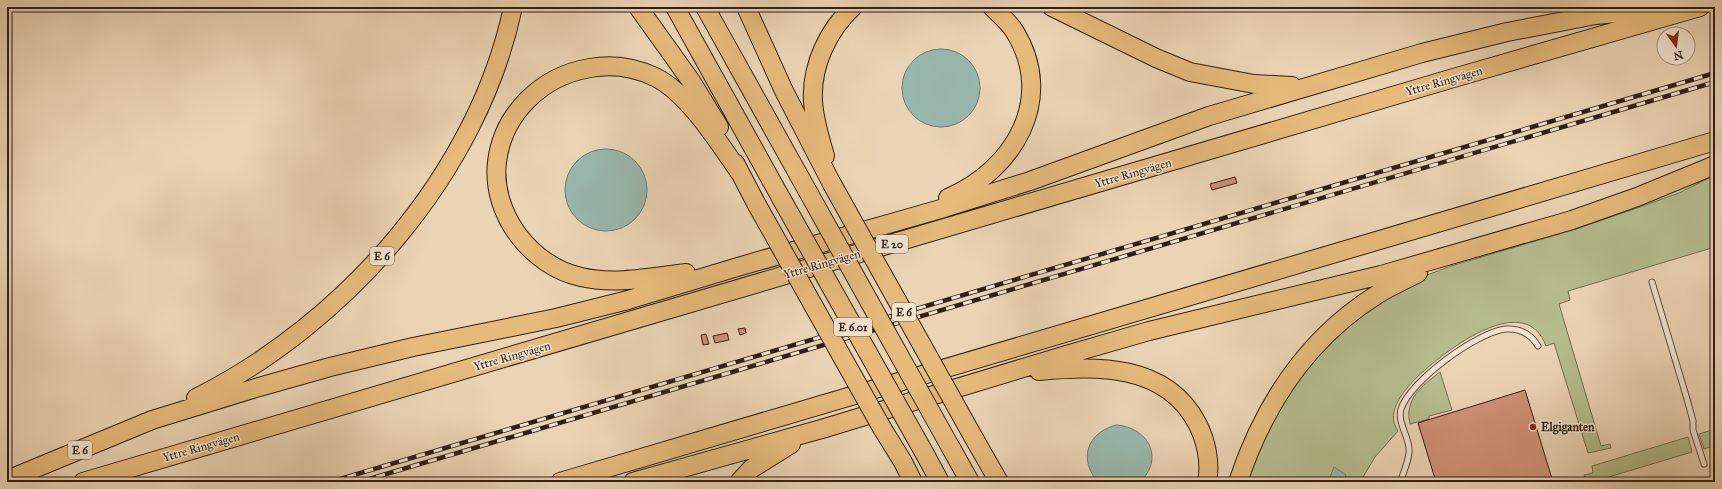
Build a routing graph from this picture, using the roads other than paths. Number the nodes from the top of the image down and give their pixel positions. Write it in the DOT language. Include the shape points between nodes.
graph roads {
  1 [pos="513,7"];
  2 [pos="638,7"];
  3 [pos="675,7"];
  4 [pos="705,7"];
  5 [pos="746,7"];
  6 [pos="853,7"];
  7 [pos="992,7"];
  8 [pos="1052,7"];
  9 [pos="1675,7"];
  10 [pos="1700,7"];
  11 [pos="1340,77"];
  12 [pos="1715,141"];
  13 [pos="1715,166"];
  14 [pos="740,173"];
  15 [pos="832,184"];
  16 [pos="882,225"];
  17 [pos="1485,245"];
  18 [pos="741,266"];
  19 [pos="1652,282"];
  20 [pos="1538,346"];
  21 [pos="1004,373"];
  22 [pos="152,420"];
  23 [pos="825,428"];
  24 [pos="1704,464"];
  25 [pos="899,470"];
  26 [pos="7,480"];
  27 [pos="1401,480"];
  28 [pos="83,482"];
  29 [pos="560,482"];
  30 [pos="633,482"];
  31 [pos="739,482"];
  32 [pos="913,482"];
  33 [pos="940,482"];
  34 [pos="970,482"];
  35 [pos="999,482"];
  36 [pos="1207,482"];
  37 [pos="1238,482"];
  1 -- 22 [label="highway, E 6" via="506,38 481,104 415,217 377,261 308,326 256,364 229,381"];
  2 -- 14 [label="highway" via="691,81 718,127"];
  3 -- 33 [label="highway, E 6.01, bridge"];
  4 -- 34 [label="highway, E 6.01, bridge"];
  5 -- 15 [label="highway, E 6"];
  6 -- 15 [label="highway" via="835,26 828,38 814,86 816,121"];
  7 -- 16 [label="highway" via="1015,32 1028,60 1031,93 1026,121 1020,136 1001,161 972,186"];
  8 -- 11 [label="highway" via="1190,72 1276,86 1293,86"];
  9 -- 11 [label="highway" via="1596,15 1507,32"];
  10 -- 28 [label="highway, Yttre Ringvägen / E 20" via="1457,76"];
  11 -- 16 [label="highway" via="1209,116 1023,184"];
  12 -- 29 [label="highway"];
  13 -- 17 [label="highway" via="1572,220"];
  14 -- 18 [label="highway" via="675,90 655,77 625,67 604,66 564,75 543,86 527,99 514,116 500,148 497,164 498,189 511,224 523,242 538,257 565,272 604,280 628,280"];
  14 -- 25 [label="highway, bridge" via="882,428"];
  15 -- 35 [label="highway, E 6, bridge"];
  16 -- 18 [label="highway"];
  17 -- 21 [label="highway" via="1381,276 1149,332"];
  17 -- 37 [label="highway" via="1423,270 1384,291 1331,330 1309,352 1274,402 1251,446"];
  18 -- 22 [label="highway" via="628,300 556,318 330,367"];
  19 -- 24 [label="lane"];
  20 -- 27 [label="lane" via="1527,333 1505,329 1464,347 1427,374 1406,398 1401,410 1409,453"];
  21 -- 23 [label="highway"];
  21 -- 36 [label="highway" via="1070,368 1111,369 1156,382 1167,388 1188,409 1200,430 1207,457"];
  22 -- 26 [label="highway, E 6"];
  23 -- 30 [label="highway"];
  23 -- 31 [label="highway" via="782,449 751,469"];
  25 -- 32 [label="highway"];
}
